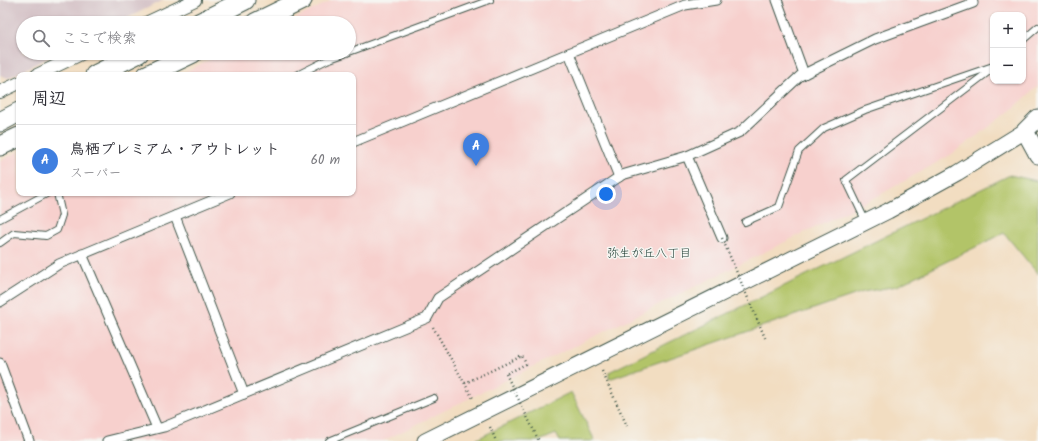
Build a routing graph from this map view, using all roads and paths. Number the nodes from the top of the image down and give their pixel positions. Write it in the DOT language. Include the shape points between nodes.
graph roads {
  1 [pos="195,0"];
  2 [pos="245,0"];
  3 [pos="302,0"];
  4 [pos="490,0"];
  5 [pos="716,0"];
  6 [pos="777,0"];
  7 [pos="972,0"];
  8 [pos="161,16"];
  9 [pos="213,16"];
  10 [pos="269,16"];
  11 [pos="1038,26"];
  12 [pos="1026,37"];
  13 [pos="356,50"];
  14 [pos="569,53"];
  15 [pos="68,60"];
  16 [pos="125,60"];
  17 [pos="178,60"];
  18 [pos="327,60"];
  19 [pos="990,68"];
  20 [pos="990,69"];
  21 [pos="43,72"];
  22 [pos="101,72"];
  23 [pos="153,72"];
  24 [pos="302,72"];
  25 [pos="804,74"];
  26 [pos="16,84"];
  27 [pos="0,92"];
  28 [pos="16,114"];
  29 [pos="1038,118"];
  30 [pos="0,122"];
  31 [pos="1024,130"];
  32 [pos="16,138"];
  33 [pos="356,141"];
  34 [pos="0,146"];
  35 [pos="1038,155"];
  36 [pos="687,156"];
  37 [pos="619,177"];
  38 [pos="42,196"];
  39 [pos="58,196"];
  40 [pos="223,196"];
  41 [pos="175,216"];
  42 [pos="0,219"];
  43 [pos="745,222"];
  44 [pos="866,222"];
  45 [pos="722,238"];
  46 [pos="0,243"];
  47 [pos="82,254"];
  48 [pos="0,302"];
  49 [pos="427,318"];
  50 [pos="766,340"];
  51 [pos="0,363"];
  52 [pos="602,372"];
  53 [pos="465,383"];
  54 [pos="244,394"];
  55 [pos="434,398"];
  56 [pos="474,400"];
  57 [pos="627,426"];
  58 [pos="490,427"];
  59 [pos="157,428"];
  60 [pos="30,441"];
  61 [pos="107,441"];
  62 [pos="329,441"];
  63 [pos="425,441"];
  64 [pos="496,441"];
  65 [pos="539,441"];
  1 -- 8 [label="street"];
  2 -- 9 [label="main road"];
  3 -- 10 [label="main road"];
  4 -- 13 [label="lane"];
  5 -- 14 [label="street" via="685,5"];
  6 -- 25 [label="street"];
  7 -- 25 [label="street" via="973,3 875,39"];
  11 -- 12 [label="lane"];
  14 -- 33 [label="street"];
  14 -- 37 [label="street"];
  15 -- 21 [label="street"];
  16 -- 22 [label="main road"];
  17 -- 23 [label="main road"];
  18 -- 24 [label="lane"];
  19 -- 43 [label="lane" via="865,110 824,128 799,151 779,207"];
  20 -- 44 [label="lane" via="846,180"];
  25 -- 36 [label="street" via="740,132"];
  26 -- 27 [label="street"];
  28 -- 30 [label="main road"];
  29 -- 31 [label="main road"];
  31 -- 35 [label="main road"];
  31 -- 44 [label="street" via="957,173"];
  32 -- 34 [label="main road"];
  36 -- 37 [label="street"];
  36 -- 45 [label="street"];
  37 -- 49 [label="street" via="438,298"];
  38 -- 42 [label="lane"];
  39 -- 46 [label="lane" via="62,215 57,230 46,236 14,233"];
  40 -- 41 [label="street"];
  41 -- 47 [label="street"];
  41 -- 54 [label="street"];
  44 -- 63 [label="street"];
  45 -- 50 [label="path, bridge"];
  47 -- 48 [label="street" via="59,264"];
  47 -- 59 [label="street"];
  49 -- 53 [label="path"];
  49 -- 54 [label="street"];
  51 -- 60 [label="street"];
  52 -- 57 [label="path"];
  53 -- 56 [label="path"];
  53 -- 65 [label="path, bridge" via="522,356 526,364 506,374"];
  54 -- 59 [label="street"];
  55 -- 62 [label="lane"];
  58 -- 64 [label="path"];
  59 -- 61 [label="street"];
}
